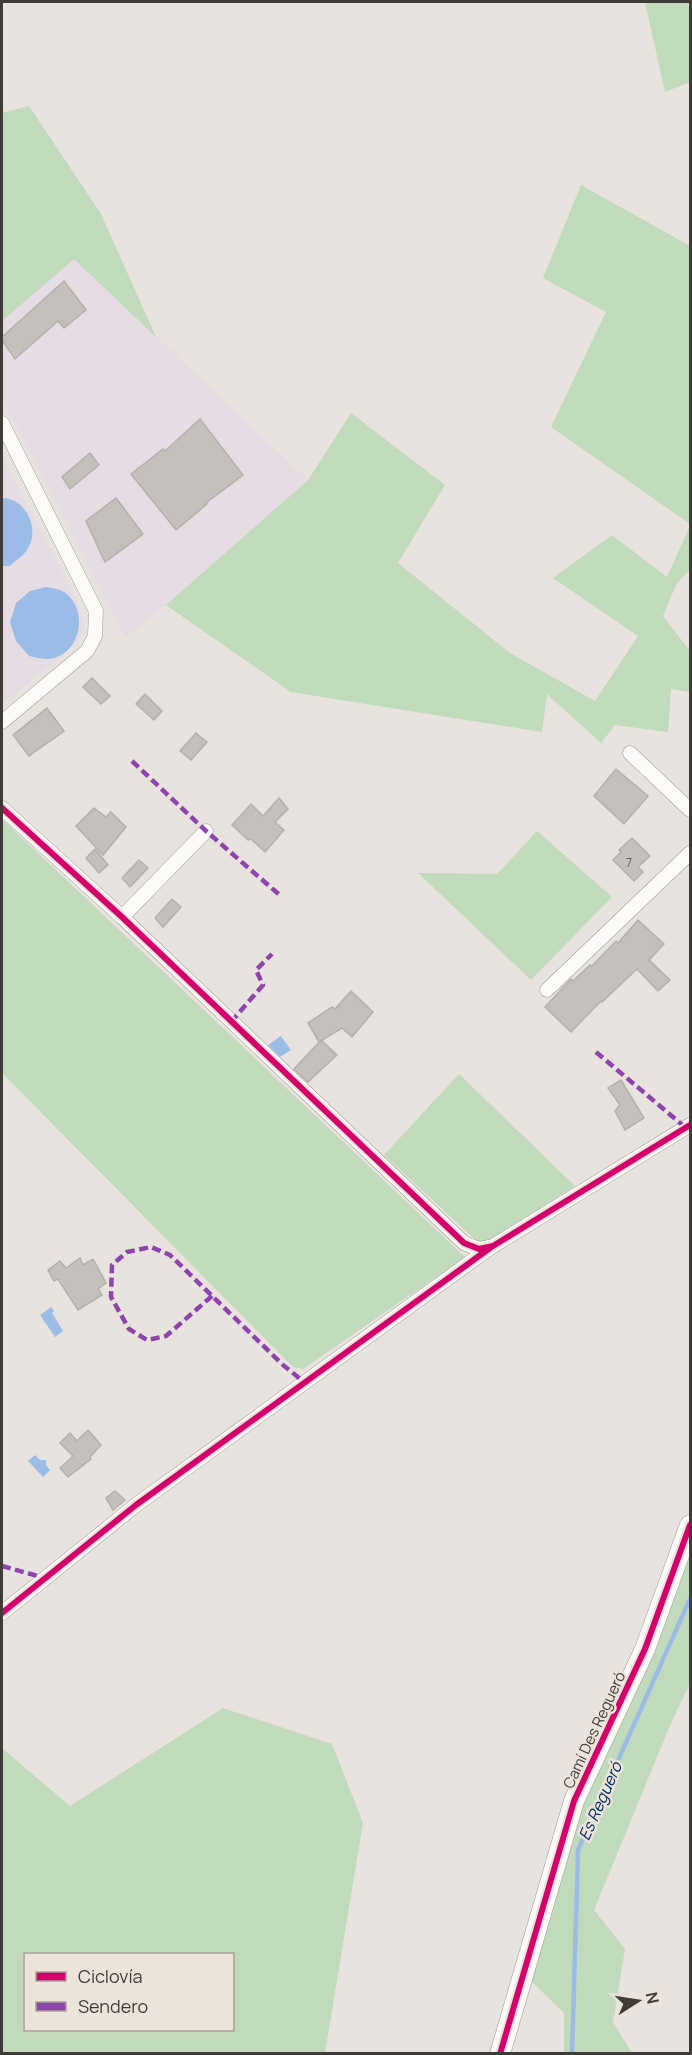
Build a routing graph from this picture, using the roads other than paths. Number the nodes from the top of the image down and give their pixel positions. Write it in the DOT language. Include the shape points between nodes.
graph roads {
  1 [pos="2,423"];
  2 [pos="2,722"];
  3 [pos="630,753"];
  4 [pos="2,808"];
  5 [pos="690,810"];
  6 [pos="206,831"];
  7 [pos="690,853"];
  8 [pos="122,917"];
  9 [pos="547,990"];
  10 [pos="688,1127"];
  11 [pos="493,1246"];
  12 [pos="690,1525"];
  13 [pos="2,1613"];
  14 [pos="500,2054"];
  1 -- 2 [label="street" via="96,611 95,636 87,651"];
  3 -- 5 [label="street"];
  4 -- 8 [label="street"];
  6 -- 8 [label="street"];
  7 -- 9 [label="street"];
  8 -- 11 [label="street" via="464,1243 479,1249"];
  10 -- 11 [label="street"];
  11 -- 13 [label="street" via="135,1505"];
  12 -- 14 [label="street, Camí Des Regueró" via="645,1649 574,1801"];
}
